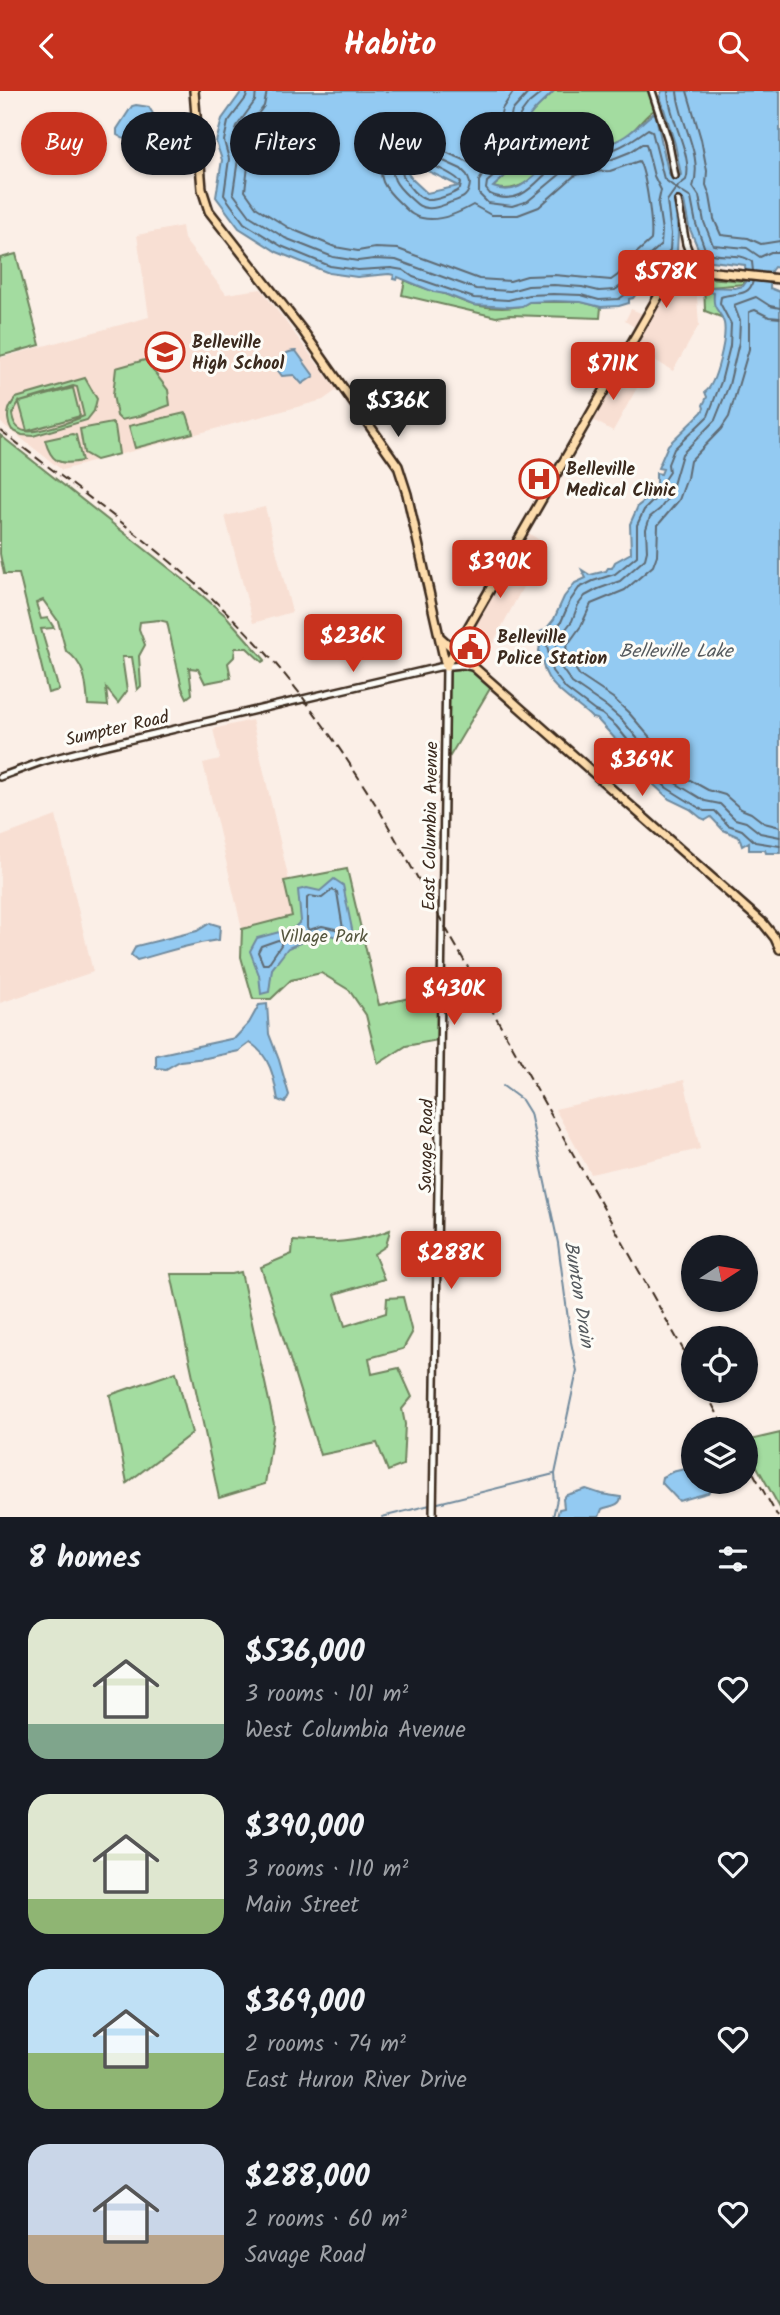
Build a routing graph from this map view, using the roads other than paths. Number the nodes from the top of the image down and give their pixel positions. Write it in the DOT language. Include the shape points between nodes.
graph roads {
  1 [pos="194,91"];
  2 [pos="652,91"];
  3 [pos="675,176"];
  4 [pos="678,201"];
  5 [pos="696,270"];
  6 [pos="776,279"];
  7 [pos="440,637"];
  8 [pos="455,650"];
  9 [pos="446,667"];
  10 [pos="475,668"];
  11 [pos="0,777"];
  12 [pos="780,949"];
  13 [pos="442,985"];
  14 [pos="433,1517"];
  1 -- 7 [label="main road" via="204,200 216,222 311,340 398,466"];
  2 -- 3 [label="street"];
  4 -- 5 [label="street"];
  5 -- 6 [label="main road"];
  5 -- 8 [label="main road" via="681,273 661,289"];
  7 -- 8 [label="main road"];
  7 -- 9 [label="main road"];
  8 -- 9 [label="main road"];
  8 -- 10 [label="main road"];
  9 -- 10 [label="street, Sumpter Road"];
  9 -- 11 [label="street, Sumpter Road" via="66,755"];
  9 -- 13 [label="street, East Columbia Avenue"];
  10 -- 12 [label="main road" via="763,923"];
  13 -- 14 [label="street, Savage Road"];
}
